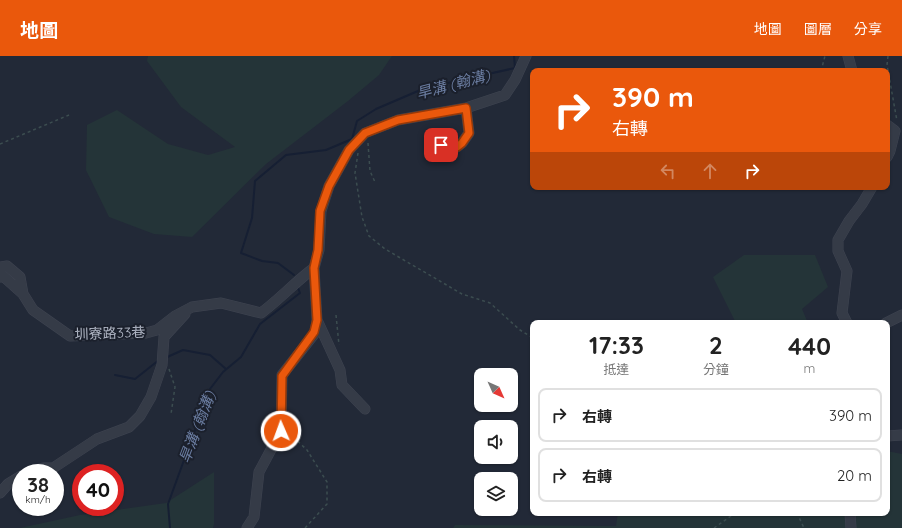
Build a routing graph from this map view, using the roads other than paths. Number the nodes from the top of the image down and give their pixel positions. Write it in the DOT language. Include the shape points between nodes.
graph roads {
  1 [pos="526,56"];
  2 [pos="848,56"];
  3 [pos="851,68"];
  4 [pos="466,108"];
  5 [pos="891,128"];
  6 [pos="441,145"];
  7 [pos="890,151"];
  8 [pos="870,190"];
  9 [pos="0,267"];
  10 [pos="314,268"];
  11 [pos="0,277"];
  12 [pos="23,294"];
  13 [pos="192,307"];
  14 [pos="902,315"];
  15 [pos="317,320"];
  16 [pos="846,320"];
  17 [pos="890,321"];
  18 [pos="365,409"];
  19 [pos="902,435"];
  20 [pos="890,436"];
  21 [pos="59,464"];
  22 [pos="12,482"];
  23 [pos="0,493"];
  24 [pos="850,516"];
  25 [pos="247,528"];
  26 [pos="851,528"];
  1 -- 4 [label="street" via="516,80 505,95"];
  2 -- 3 [label="street"];
  4 -- 6 [label="street" via="469,133 457,147"];
  4 -- 10 [label="street" via="398,120 365,133 349,150 329,186 320,211 318,250"];
  5 -- 7 [label="street"];
  8 -- 16 [label="street" via="838,240 838,251 847,271 842,313"];
  9 -- 12 [label="street" via="7,266 20,277"];
  10 -- 13 [label="street, 圳寮路33巷" via="261,313 221,303"];
  10 -- 15 [label="street"];
  11 -- 12 [label="street, 圳寮路33巷" via="3,276"];
  12 -- 13 [label="street, 圳寮路33巷" via="33,310 70,336 146,333 157,330"];
  13 -- 21 [label="street" via="164,337 162,365 151,397 140,416 129,428 97,439"];
  14 -- 17 [label="street"];
  15 -- 18 [label="street" via="340,370 342,385"];
  15 -- 25 [label="street" via="314,332 282,376 281,431 259,472 254,516"];
  19 -- 20 [label="street"];
  22 -- 23 [label="street"];
  24 -- 26 [label="street"];
}
